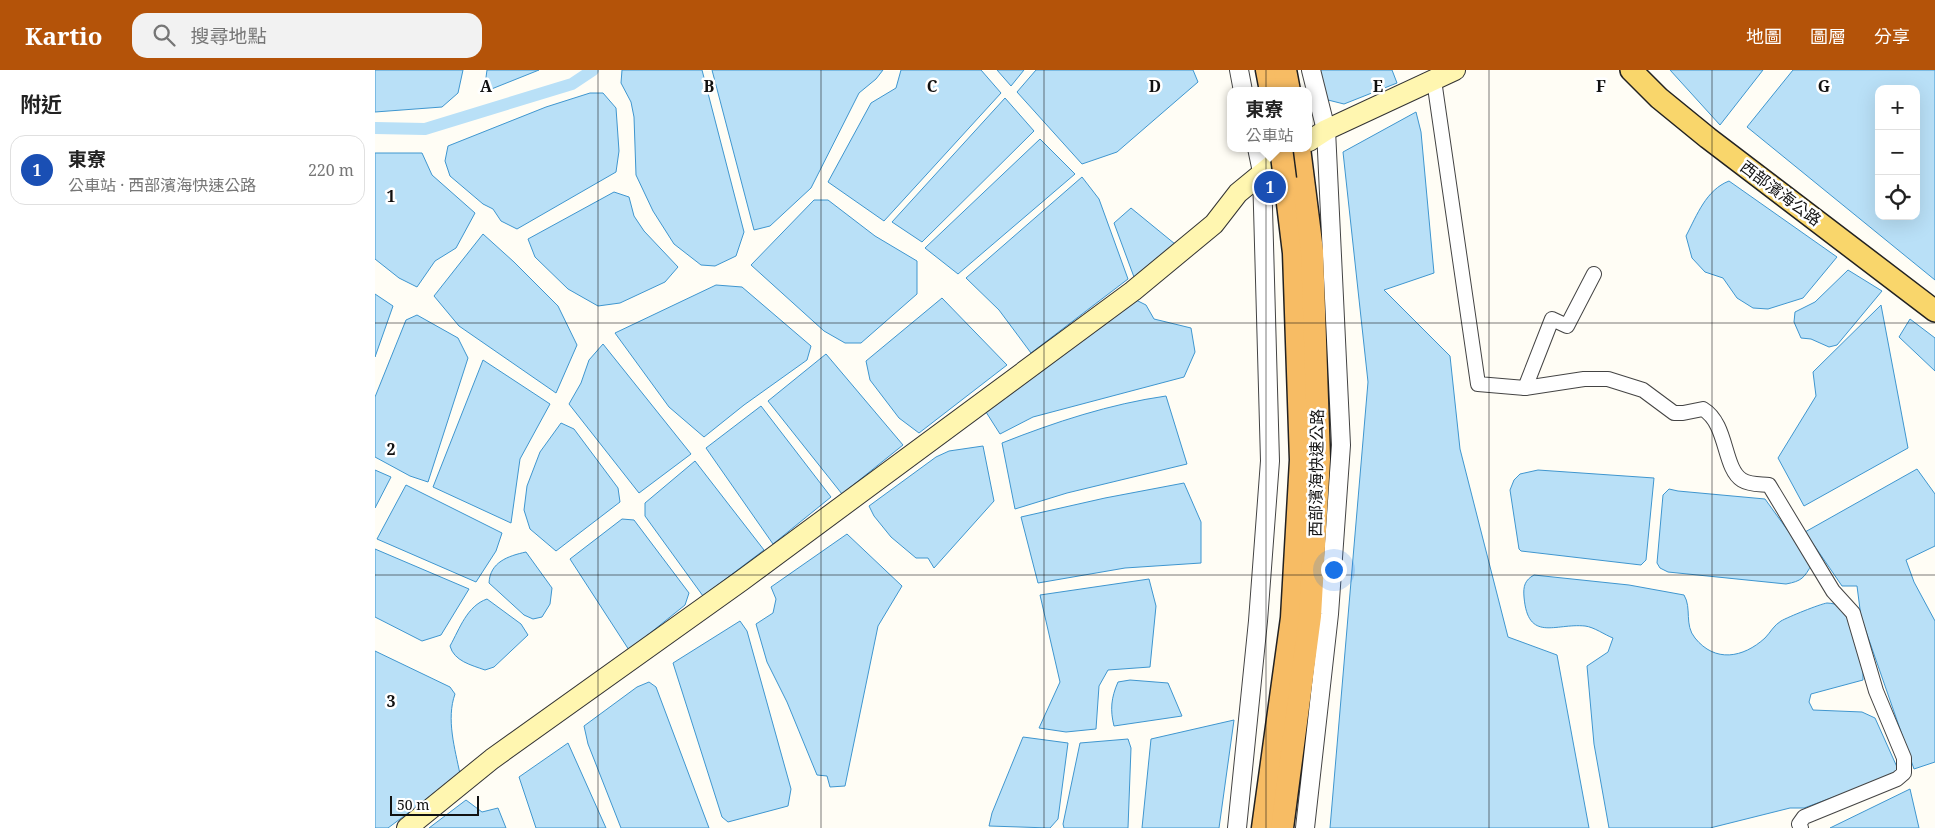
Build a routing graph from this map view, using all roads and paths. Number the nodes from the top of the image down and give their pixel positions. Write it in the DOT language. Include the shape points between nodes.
graph roads {
  1 [pos="1239,70"];
  2 [pos="1267,70"];
  3 [pos="1285,70"];
  4 [pos="1311,70"];
  5 [pos="1455,70"];
  6 [pos="1631,70"];
  7 [pos="1434,80"];
  8 [pos="1242,87"];
  9 [pos="1270,87"];
  10 [pos="1288,87"];
  11 [pos="1326,130"];
  12 [pos="1312,139"];
  13 [pos="1258,152"];
  14 [pos="1283,152"];
  15 [pos="1292,152"];
  16 [pos="1297,152"];
  17 [pos="1262,172"];
  18 [pos="1294,178"];
  19 [pos="1595,274"];
  20 [pos="1935,311"];
  21 [pos="1525,388"];
  22 [pos="407,828"];
  23 [pos="1237,828"];
  24 [pos="1263,828"];
  25 [pos="1282,828"];
  26 [pos="1305,828"];
  27 [pos="1801,828"];
  1 -- 8 [label="street"];
  2 -- 9 [label="highway"];
  3 -- 10 [label="highway"];
  4 -- 11 [label="street"];
  5 -- 7 [label="main road"];
  6 -- 20 [label="main road, 西部濱海公路" via="1708,138"];
  7 -- 11 [label="main road"];
  7 -- 21 [label="street" via="1478,384"];
  11 -- 12 [label="main road"];
  11 -- 26 [label="street" via="1341,445 1329,614"];
  13 -- 17 [label="street"];
  14 -- 18 [label="highway, bridge"];
  15 -- 17 [label="main road"];
  16 -- 18 [label="highway"];
  17 -- 22 [label="main road" via="1238,193 1215,224 1133,291 741,581 492,759"];
  17 -- 23 [label="street" via="1270,461"];
  18 -- 24 [label="highway, 西部濱海快速公路" via="1301,460 1292,618"];
  18 -- 25 [label="highway, 西部濱海快速公路" via="1312,251 1319,459 1310,616"];
  19 -- 21 [label="street" via="1567,326 1552,319"];
  21 -- 27 [label="street" via="1584,379 1608,379 1643,390 1674,412 1703,409 1711,414 1724,440 1733,470 1752,484 1769,485 1833,591 1853,613 1876,691 1904,758 1904,773 1897,779 1804,817 1799,824"];
}
